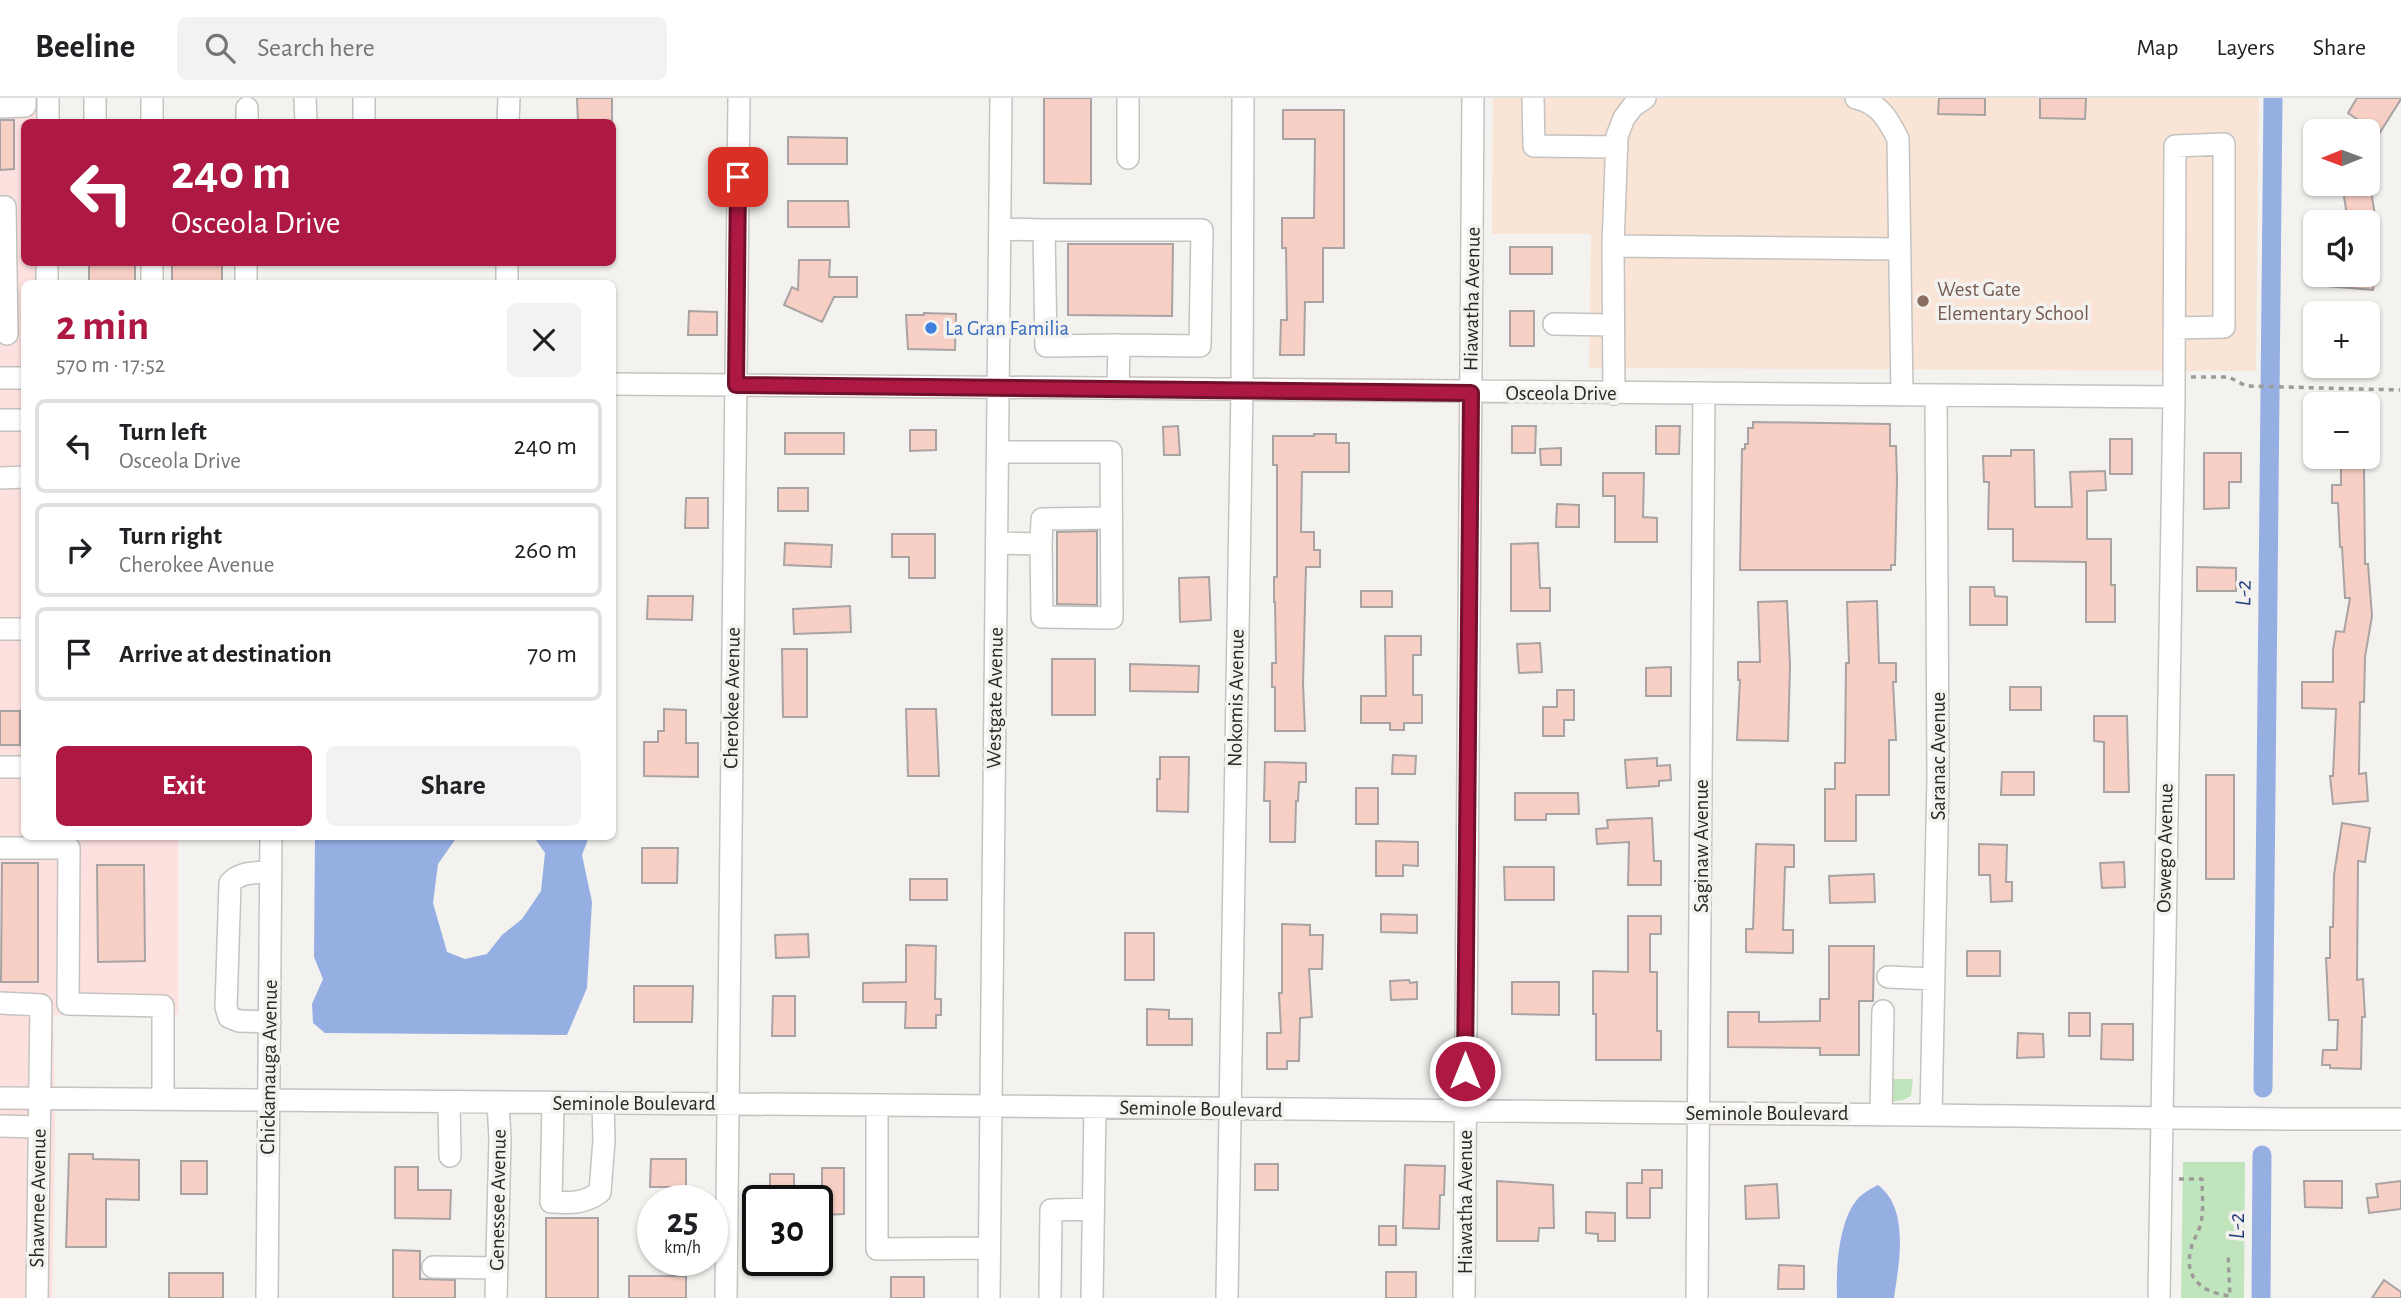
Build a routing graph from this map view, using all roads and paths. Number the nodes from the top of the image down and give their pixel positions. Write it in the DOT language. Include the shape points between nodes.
graph roads {
  1 [pos="48,98"];
  2 [pos="95,98"];
  3 [pos="152,98"];
  4 [pos="306,98"];
  5 [pos="364,98"];
  6 [pos="509,98"];
  7 [pos="739,98"];
  8 [pos="1002,98"];
  9 [pos="1128,98"];
  10 [pos="1243,98"];
  11 [pos="1474,98"];
  12 [pos="1533,98"];
  13 [pos="1645,98"];
  14 [pos="1856,98"];
  15 [pos="0,107"];
  16 [pos="25,109"];
  17 [pos="48,119"];
  18 [pos="95,119"];
  19 [pos="152,119"];
  20 [pos="306,119"];
  21 [pos="364,119"];
  22 [pos="508,119"];
  23 [pos="1617,147"];
  24 [pos="1128,158"];
  25 [pos="0,207"];
  26 [pos="1000,229"];
  27 [pos="1044,230"];
  28 [pos="1613,246"];
  29 [pos="1900,249"];
  30 [pos="15,288"];
  31 [pos="1554,324"];
  32 [pos="1613,325"];
  33 [pos="2174,328"];
  34 [pos="7,334"];
  35 [pos="1119,345"];
  36 [pos="0,379"];
  37 [pos="21,379"];
  38 [pos="616,383"];
  39 [pos="736,385"];
  40 [pos="999,387"];
  41 [pos="2174,387"];
  42 [pos="1118,388"];
  43 [pos="1242,389"];
  44 [pos="2400,390"];
  45 [pos="1471,393"];
  46 [pos="1614,394"];
  47 [pos="1704,394"];
  48 [pos="1902,396"];
  49 [pos="1936,397"];
  50 [pos="0,420"];
  51 [pos="21,420"];
  52 [pos="998,452"];
  53 [pos="21,477"];
  54 [pos="0,478"];
  55 [pos="1111,518"];
  56 [pos="997,543"];
  57 [pos="1041,544"];
  58 [pos="0,629"];
  59 [pos="21,629"];
  60 [pos="0,767"];
  61 [pos="21,767"];
  62 [pos="271,840"];
  63 [pos="0,848"];
  64 [pos="271,872"];
  65 [pos="1888,977"];
  66 [pos="1934,979"];
  67 [pos="0,1003"];
  68 [pos="68,1004"];
  69 [pos="41,1005"];
  70 [pos="1883,1011"];
  71 [pos="270,1022"];
  72 [pos="0,1098"];
  73 [pos="39,1098"];
  74 [pos="163,1099"];
  75 [pos="269,1100"];
  76 [pos="449,1102"];
  77 [pos="498,1102"];
  78 [pos="553,1103"];
  79 [pos="603,1103"];
  80 [pos="728,1104"];
  81 [pos="877,1105"];
  82 [pos="991,1106"];
  83 [pos="1095,1107"];
  84 [pos="1229,1108"];
  85 [pos="1465,1112"];
  86 [pos="1699,1113"];
  87 [pos="1881,1114"];
  88 [pos="1930,1114"];
  89 [pos="2161,1119"];
  90 [pos="2401,1119"];
  91 [pos="0,1126"];
  92 [pos="39,1127"];
  93 [pos="450,1156"];
  94 [pos="2176,1179"];
  95 [pos="1093,1209"];
  96 [pos="989,1248"];
  97 [pos="2228,1253"];
  98 [pos="433,1267"];
  99 [pos="496,1268"];
  100 [pos="2213,1296"];
  101 [pos="37,1298"];
  102 [pos="267,1298"];
  103 [pos="496,1298"];
  104 [pos="726,1298"];
  105 [pos="989,1298"];
  106 [pos="1050,1298"];
  107 [pos="1092,1298"];
  108 [pos="1227,1298"];
  109 [pos="1464,1298"];
  110 [pos="1697,1298"];
  111 [pos="2159,1298"];
  1 -- 17 [label="street"];
  2 -- 18 [label="street"];
  3 -- 19 [label="street"];
  4 -- 20 [label="street"];
  5 -- 21 [label="street"];
  6 -- 22 [label="street"];
  7 -- 39 [label="street, Cherokee Avenue"];
  8 -- 26 [label="street, Westgate Avenue"];
  9 -- 24 [label="street"];
  10 -- 43 [label="street, Nokomis Avenue"];
  11 -- 45 [label="street, Hiawatha Avenue"];
  12 -- 23 [label="street" via="1534,146"];
  13 -- 23 [label="street" via="1623,118"];
  14 -- 29 [label="street" via="1879,108 1898,139"];
  15 -- 16 [label="street"];
  23 -- 28 [label="street"];
  25 -- 30 [label="street" via="5,207"];
  26 -- 27 [label="street"];
  26 -- 40 [label="street, Westgate Avenue"];
  27 -- 35 [label="street" via="1046,346"];
  27 -- 35 [label="street" via="1202,230 1200,346"];
  28 -- 29 [label="street"];
  28 -- 32 [label="street"];
  29 -- 48 [label="street"];
  30 -- 34 [label="street"];
  31 -- 32 [label="street"];
  32 -- 46 [label="street"];
  33 -- 33 [label="street, Oswego Avenue" via="2175,146 2224,144 2224,327"];
  33 -- 41 [label="street, Oswego Avenue"];
  35 -- 42 [label="street"];
  36 -- 37 [label="street"];
  38 -- 39 [label="street, Osceola Drive"];
  39 -- 40 [label="street, Osceola Drive"];
  39 -- 80 [label="street, Cherokee Avenue"];
  40 -- 42 [label="street, Osceola Drive"];
  40 -- 52 [label="street, Westgate Avenue"];
  41 -- 44 [label="path" via="2229,377 2246,386"];
  41 -- 49 [label="street, Osceola Drive"];
  41 -- 89 [label="street, Oswego Avenue"];
  42 -- 43 [label="street, Osceola Drive"];
  43 -- 45 [label="street, Osceola Drive"];
  43 -- 84 [label="street, Nokomis Avenue"];
  45 -- 46 [label="street, Osceola Drive"];
  45 -- 85 [label="street, Hiawatha Avenue"];
  46 -- 47 [label="street, Osceola Drive"];
  47 -- 48 [label="street, Osceola Drive"];
  47 -- 86 [label="street, Saginaw Avenue"];
  48 -- 49 [label="street, Osceola Drive"];
  49 -- 66 [label="street, Saranac Avenue"];
  50 -- 51 [label="street"];
  52 -- 55 [label="street" via="1111,453"];
  52 -- 56 [label="street, Westgate Avenue"];
  53 -- 54 [label="street"];
  55 -- 57 [label="street" via="1042,519"];
  55 -- 57 [label="street" via="1112,618 1042,617"];
  56 -- 57 [label="street"];
  56 -- 82 [label="street, Westgate Avenue"];
  58 -- 59 [label="street"];
  60 -- 61 [label="street"];
  62 -- 64 [label="street, Chickamauga Avenue"];
  63 -- 68 [label="street" via="69,848"];
  64 -- 71 [label="street, Chickamauga Avenue"];
  64 -- 71 [label="street" via="248,872 230,883 226,1007 229,1017 239,1021"];
  65 -- 66 [label="street"];
  66 -- 88 [label="street, Saranac Avenue"];
  67 -- 69 [label="street"];
  68 -- 69 [label="street"];
  68 -- 74 [label="street" via="163,1006"];
  69 -- 73 [label="street, Shawnee Avenue"];
  70 -- 87 [label="street"];
  71 -- 75 [label="street, Chickamauga Avenue"];
  72 -- 73 [label="street, Seminole Boulevard"];
  73 -- 74 [label="street, Seminole Boulevard"];
  73 -- 92 [label="street, Shawnee Avenue"];
  74 -- 75 [label="street, Seminole Boulevard"];
  75 -- 76 [label="street, Seminole Boulevard"];
  75 -- 102 [label="street, Chickamauga Avenue"];
  76 -- 77 [label="street, Seminole Boulevard"];
  76 -- 93 [label="street"];
  77 -- 78 [label="street, Seminole Boulevard"];
  77 -- 99 [label="street, Genessee Avenue"];
  78 -- 79 [label="street, Seminole Boulevard"];
  78 -- 79 [label="street" via="551,1202 573,1203 588,1201 600,1192"];
  79 -- 80 [label="street, Seminole Boulevard"];
  80 -- 81 [label="street, Seminole Boulevard"];
  80 -- 104 [label="street, Cherokee Avenue"];
  81 -- 82 [label="street, Seminole Boulevard"];
  81 -- 96 [label="street" via="877,1249"];
  82 -- 83 [label="street, Seminole Boulevard"];
  82 -- 96 [label="street, Westgate Avenue"];
  83 -- 84 [label="street, Seminole Boulevard"];
  83 -- 95 [label="street"];
  84 -- 85 [label="street, Seminole Boulevard"];
  84 -- 108 [label="street, Nokomis Avenue"];
  85 -- 86 [label="street, Seminole Boulevard"];
  85 -- 109 [label="street, Hiawatha Avenue"];
  86 -- 87 [label="street, Seminole Boulevard"];
  86 -- 110 [label="street, Saginaw Avenue"];
  87 -- 88 [label="street, Seminole Boulevard"];
  88 -- 89 [label="street, Seminole Boulevard"];
  89 -- 90 [label="street, Seminole Boulevard"];
  89 -- 111 [label="street, Oswego Avenue"];
  91 -- 92 [label="street"];
  92 -- 101 [label="street, Shawnee Avenue"];
  94 -- 100 [label="path" via="2203,1179 2200,1226 2189,1258 2195,1280"];
  95 -- 106 [label="street" via="1051,1210"];
  95 -- 107 [label="street"];
  96 -- 105 [label="street, Westgate Avenue"];
  97 -- 100 [label="path" via="2230,1296"];
  98 -- 99 [label="street"];
  99 -- 103 [label="street, Genessee Avenue"];
}
